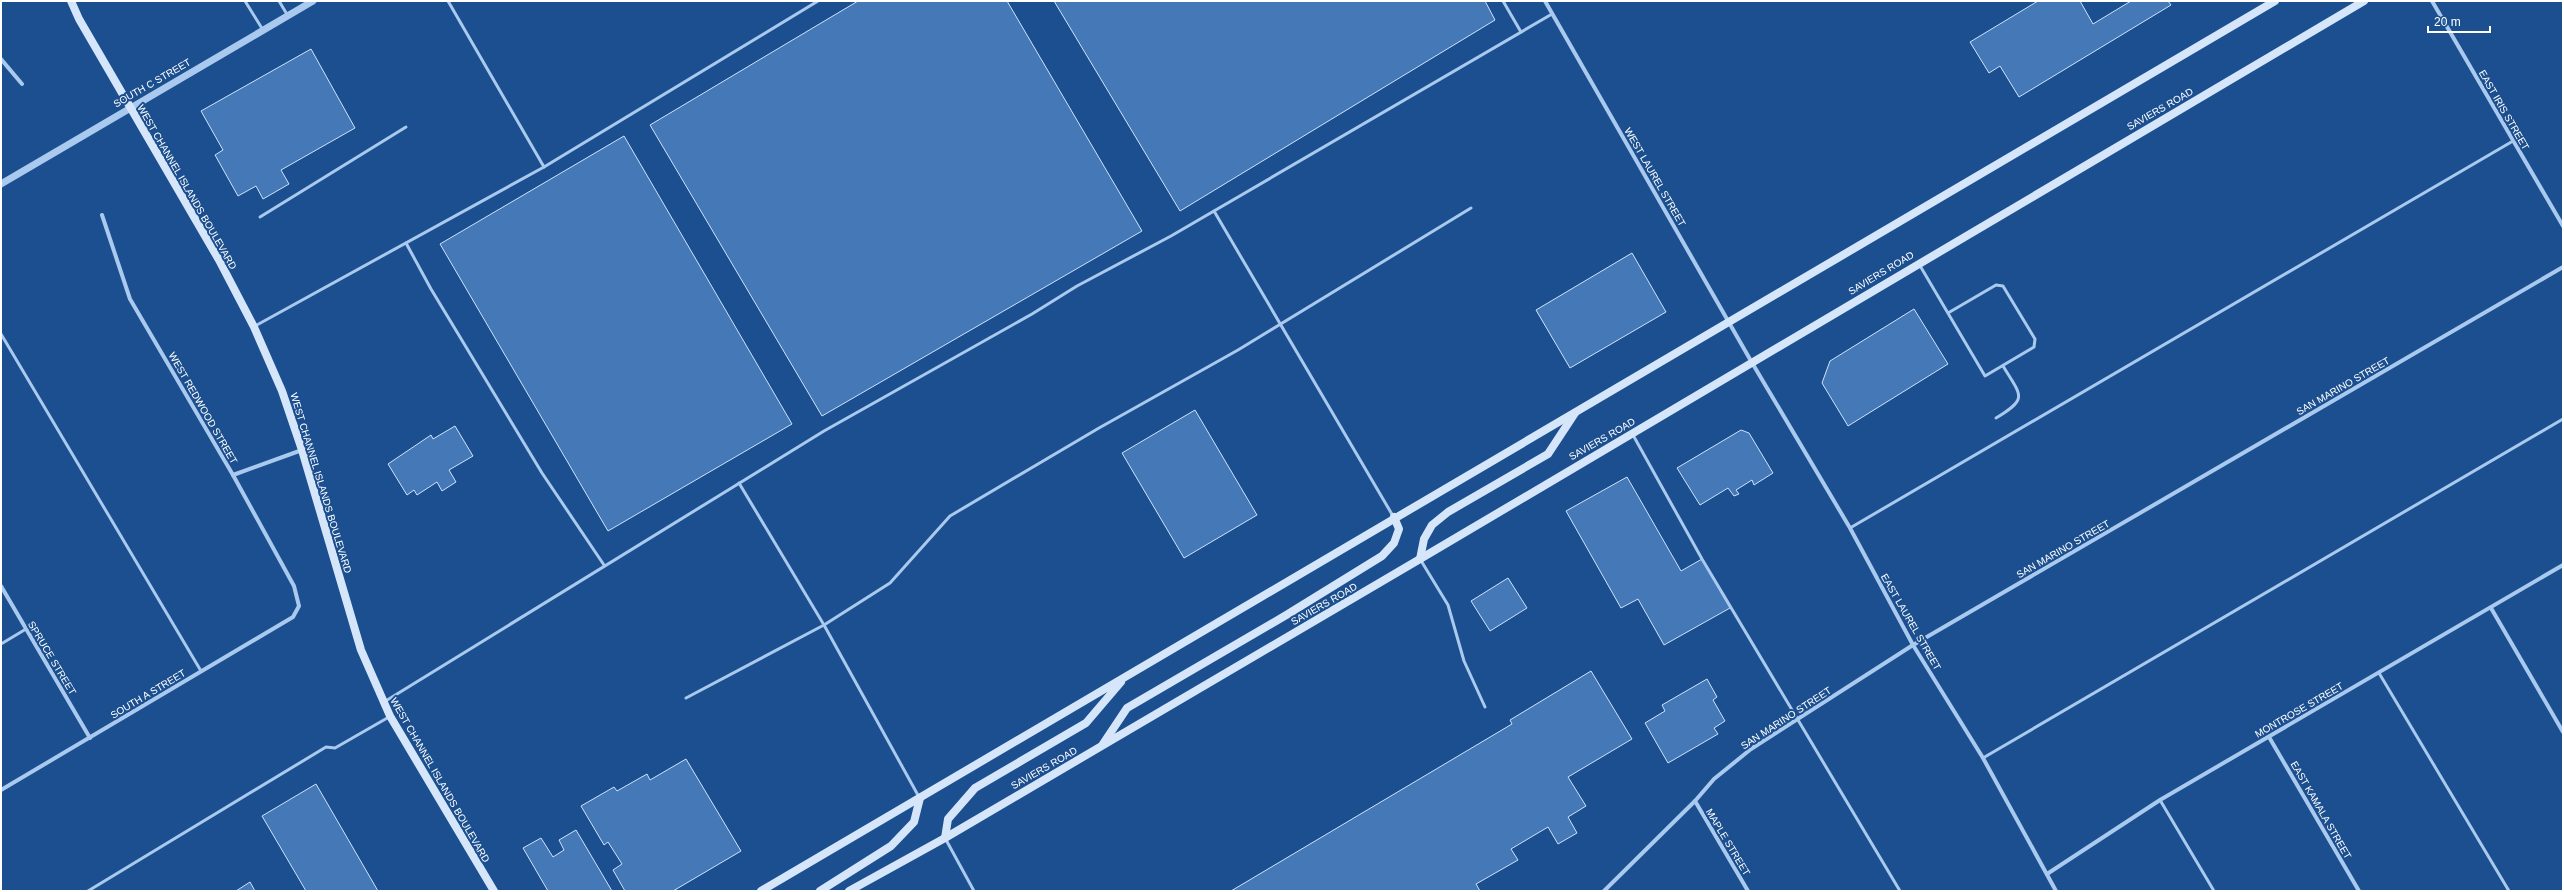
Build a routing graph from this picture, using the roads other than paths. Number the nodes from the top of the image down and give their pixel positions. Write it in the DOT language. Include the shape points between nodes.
graph roads {
  1 [pos="71,1"];
  2 [pos="245,1"];
  3 [pos="279,1"];
  4 [pos="313,1"];
  5 [pos="448,1"];
  6 [pos="818,1"];
  7 [pos="1503,1"];
  8 [pos="1545,1"];
  9 [pos="2275,1"];
  10 [pos="2364,1"];
  11 [pos="2432,1"];
  12 [pos="1552,14"];
  13 [pos="288,16"];
  14 [pos="264,30"];
  15 [pos="1521,32"];
  16 [pos="1,59"];
  17 [pos="22,84"];
  18 [pos="129,107"];
  19 [pos="406,128"];
  20 [pos="2513,141"];
  21 [pos="544,167"];
  22 [pos="1,184"];
  23 [pos="1471,208"];
  24 [pos="1214,211"];
  25 [pos="102,215"];
  26 [pos="260,217"];
  27 [pos="2563,226"];
  28 [pos="406,244"];
  29 [pos="1918,263"];
  30 [pos="2563,267"];
  31 [pos="1948,313"];
  32 [pos="1729,322"];
  33 [pos="1280,324"];
  34 [pos="254,327"];
  35 [pos="1,334"];
  36 [pos="1751,361"];
  37 [pos="2003,366"];
  38 [pos="1577,411"];
  39 [pos="1996,418"];
  40 [pos="2563,419"];
  41 [pos="1632,434"];
  42 [pos="302,450"];
  43 [pos="233,475"];
  44 [pos="739,483"];
  45 [pos="1394,518"];
  46 [pos="1850,528"];
  47 [pos="1420,559"];
  48 [pos="604,565"];
  49 [pos="2563,565"];
  50 [pos="1,586"];
  51 [pos="299,606"];
  52 [pos="2491,608"];
  53 [pos="824,625"];
  54 [pos="26,629"];
  55 [pos="1,644"];
  56 [pos="1913,645"];
  57 [pos="201,671"];
  58 [pos="2379,673"];
  59 [pos="1125,677"];
  60 [pos="686,698"];
  61 [pos="383,702"];
  62 [pos="1485,707"];
  63 [pos="390,716"];
  64 [pos="1799,718"];
  65 [pos="2563,732"];
  66 [pos="2269,737"];
  67 [pos="90,738"];
  68 [pos="1101,746"];
  69 [pos="1983,758"];
  70 [pos="1,790"];
  71 [pos="920,798"];
  72 [pos="2160,800"];
  73 [pos="1695,801"];
  74 [pos="945,838"];
  75 [pos="2046,874"];
  76 [pos="88,891"];
  77 [pos="494,891"];
  78 [pos="761,891"];
  79 [pos="820,891"];
  80 [pos="849,891"];
  81 [pos="974,891"];
  82 [pos="1604,891"];
  83 [pos="1748,891"];
  84 [pos="1900,891"];
  85 [pos="2056,891"];
  86 [pos="2214,891"];
  87 [pos="2359,891"];
  88 [pos="2509,891"];
  1 -- 18 [label="main road, WEST CHANNEL ISLANDS BOULEVARD"];
  2 -- 14 [label="lane"];
  3 -- 13 [label="lane"];
  4 -- 13 [label="street, SOUTH C STREET"];
  5 -- 21 [label="lane"];
  6 -- 21 [label="lane"];
  7 -- 15 [label="lane"];
  8 -- 12 [label="street, WEST LAUREL STREET"];
  9 -- 32 [label="main road"];
  10 -- 29 [label="main road, SAVIERS ROAD"];
  11 -- 20 [label="street, EAST IRIS STREET"];
  12 -- 15 [label="lane"];
  12 -- 32 [label="street, WEST LAUREL STREET"];
  13 -- 14 [label="street, SOUTH C STREET"];
  14 -- 18 [label="street, SOUTH C STREET"];
  15 -- 24 [label="lane"];
  16 -- 17 [label="street"];
  18 -- 22 [label="street, SOUTH C STREET"];
  18 -- 34 [label="main road, WEST CHANNEL ISLANDS BOULEVARD" via="219,260"];
  19 -- 26 [label="lane"];
  20 -- 27 [label="street, EAST IRIS STREET"];
  20 -- 46 [label="lane"];
  21 -- 28 [label="lane"];
  23 -- 33 [label="lane"];
  24 -- 33 [label="lane"];
  24 -- 44 [label="lane" via="1077,286 824,431"];
  25 -- 43 [label="street, WEST REDWOOD STREET" via="130,299"];
  28 -- 34 [label="lane"];
  28 -- 48 [label="lane" via="542,473"];
  29 -- 31 [label="lane"];
  29 -- 36 [label="main road, SAVIERS ROAD"];
  30 -- 56 [label="street, SAN MARINO STREET"];
  31 -- 37 [label="lane" via="1985,376"];
  31 -- 37 [label="lane" via="1996,285 2003,286 2035,339 2034,347"];
  32 -- 36 [label="street, WEST LAUREL STREET"];
  32 -- 38 [label="main road"];
  33 -- 45 [label="lane"];
  33 -- 53 [label="lane" via="950,516 890,583"];
  34 -- 42 [label="main road, WEST CHANNEL ISLANDS BOULEVARD" via="282,390"];
  35 -- 57 [label="lane"];
  36 -- 41 [label="main road, SAVIERS ROAD"];
  36 -- 46 [label="street, EAST LAUREL STREET"];
  37 -- 39 [label="lane" via="2019,392 2019,402"];
  38 -- 45 [label="main road"];
  38 -- 47 [label="main road" via="1548,454 1448,512 1432,525 1424,539"];
  40 -- 69 [label="lane"];
  41 -- 47 [label="main road, SAVIERS ROAD"];
  41 -- 64 [label="lane" via="1702,559"];
  42 -- 43 [label="street"];
  42 -- 61 [label="main road, WEST CHANNEL ISLANDS BOULEVARD" via="360,650"];
  43 -- 51 [label="street, WEST REDWOOD STREET" via="294,586"];
  44 -- 48 [label="lane"];
  44 -- 53 [label="lane"];
  45 -- 59 [label="main road"];
  45 -- 68 [label="main road" via="1399,529 1394,543 1382,556 1127,708"];
  46 -- 56 [label="street, EAST LAUREL STREET"];
  47 -- 62 [label="lane" via="1448,606 1464,661"];
  47 -- 68 [label="main road, SAVIERS ROAD"];
  48 -- 61 [label="lane" via="550,601"];
  49 -- 52 [label="street, MONTROSE STREET"];
  50 -- 54 [label="street, SPRUCE STREET"];
  51 -- 57 [label="street, SOUTH A STREET" via="292,617"];
  52 -- 58 [label="street, MONTROSE STREET"];
  52 -- 65 [label="street"];
  53 -- 60 [label="lane"];
  53 -- 71 [label="lane"];
  54 -- 55 [label="lane"];
  54 -- 67 [label="street, SPRUCE STREET"];
  56 -- 64 [label="street, SAN MARINO STREET"];
  56 -- 69 [label="street, EAST LAUREL STREET"];
  57 -- 67 [label="street, SOUTH A STREET"];
  58 -- 66 [label="street, MONTROSE STREET"];
  58 -- 88 [label="lane"];
  59 -- 71 [label="main road"];
  59 -- 74 [label="main road" via="1086,723 975,788 948,819"];
  61 -- 63 [label="main road, WEST CHANNEL ISLANDS BOULEVARD"];
  63 -- 76 [label="lane" via="335,748 326,747"];
  63 -- 77 [label="main road, WEST CHANNEL ISLANDS BOULEVARD"];
  64 -- 73 [label="street, SAN MARINO STREET" via="1751,749 1714,779"];
  64 -- 84 [label="lane"];
  66 -- 72 [label="street, MONTROSE STREET"];
  66 -- 87 [label="street, EAST KAMALA STREET"];
  67 -- 70 [label="street, SOUTH A STREET"];
  68 -- 74 [label="main road, SAVIERS ROAD"];
  69 -- 75 [label="street, EAST LAUREL STREET"];
  71 -- 78 [label="main road"];
  71 -- 79 [label="main road" via="914,822 891,846"];
  72 -- 75 [label="street, MONTROSE STREET"];
  72 -- 86 [label="lane"];
  73 -- 82 [label="street, SAN MARINO STREET"];
  73 -- 83 [label="street, MAPLE STREET"];
  74 -- 80 [label="main road, SAVIERS ROAD"];
  74 -- 81 [label="lane"];
  75 -- 85 [label="street, EAST LAUREL STREET"];
}
